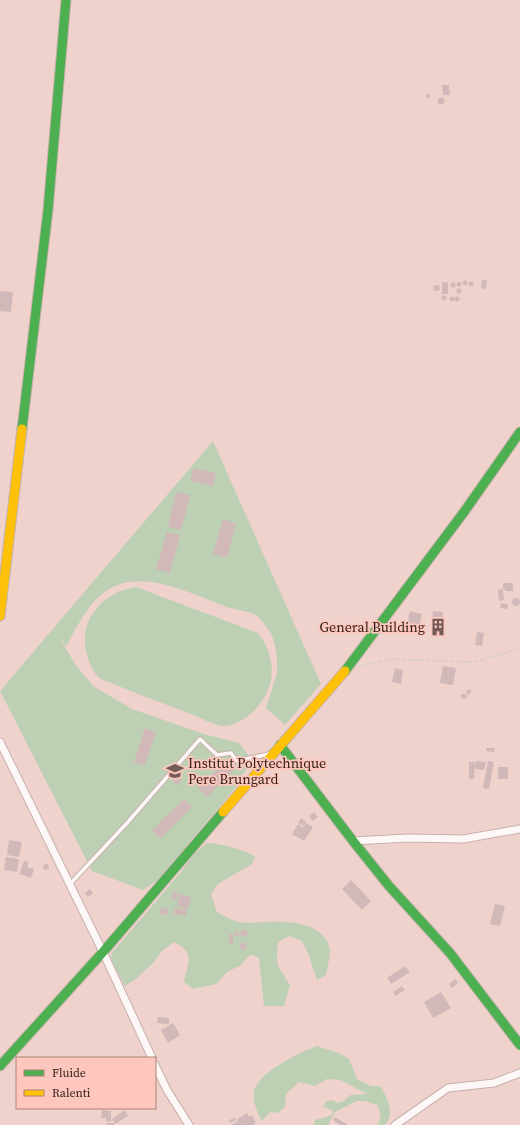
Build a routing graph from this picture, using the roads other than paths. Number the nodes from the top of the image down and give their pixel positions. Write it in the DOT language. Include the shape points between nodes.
graph roads {
  1 [pos="66,0"];
  2 [pos="520,432"];
  3 [pos="0,616"];
  4 [pos="0,742"];
  5 [pos="280,745"];
  6 [pos="272,754"];
  7 [pos="520,829"];
  8 [pos="353,841"];
  9 [pos="70,884"];
  10 [pos="102,952"];
  11 [pos="520,1045"];
  12 [pos="152,1057"];
  13 [pos="0,1066"];
  14 [pos="156,1067"];
  15 [pos="520,1073"];
  16 [pos="189,1125"];
  17 [pos="395,1125"];
  1 -- 3 [label="street" via="48,210"];
  2 -- 5 [label="street" via="347,669"];
  4 -- 9 [label="street"];
  5 -- 6 [label="street"];
  5 -- 8 [label="street"];
  6 -- 9 [label="lane" via="237,761 231,753 217,755 200,739"];
  6 -- 10 [label="street"];
  7 -- 8 [label="street" via="464,839 408,838"];
  8 -- 11 [label="street" via="389,886 450,953"];
  9 -- 10 [label="street"];
  10 -- 12 [label="street"];
  10 -- 13 [label="street"];
  14 -- 16 [label="street" via="166,1090"];
  15 -- 17 [label="street" via="494,1083 448,1088"];
}
